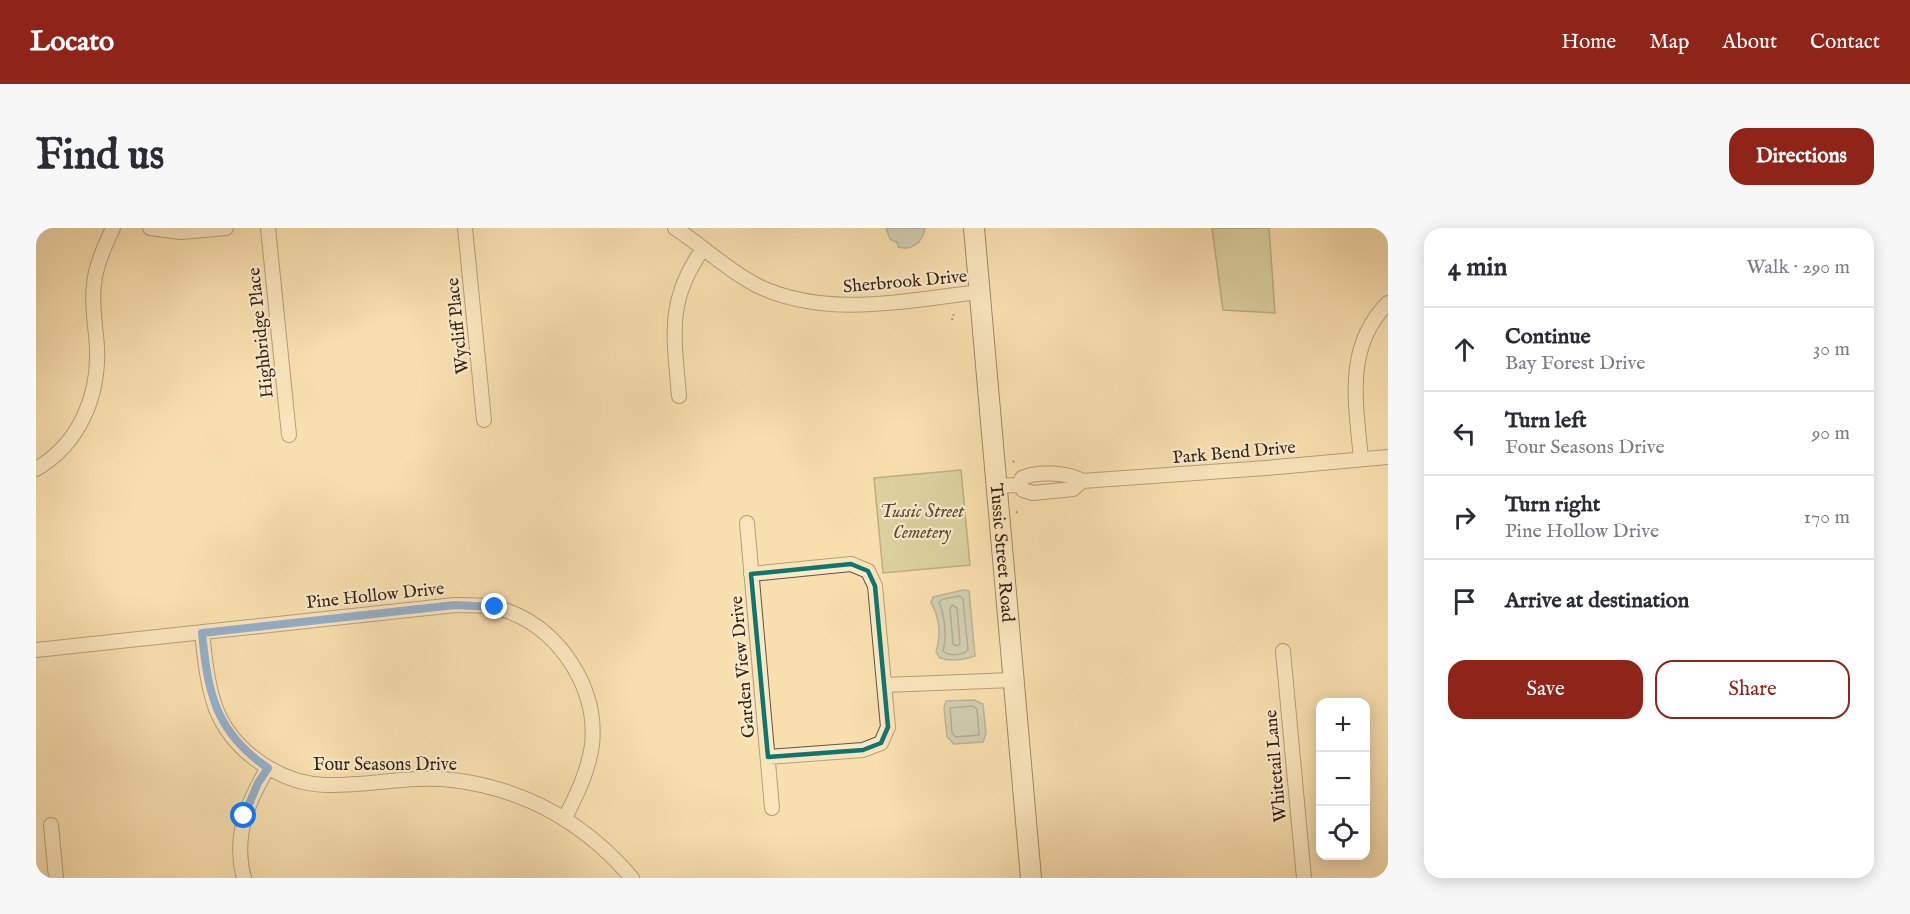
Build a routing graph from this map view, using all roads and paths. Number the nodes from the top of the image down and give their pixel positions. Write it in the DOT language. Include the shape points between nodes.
graph roads {
  1 [pos="113,228"];
  2 [pos="150,228"];
  3 [pos="226,228"];
  4 [pos="268,228"];
  5 [pos="465,228"];
  6 [pos="675,228"];
  7 [pos="974,228"];
  8 [pos="703,249"];
  9 [pos="948,270"];
  10 [pos="951,278"];
  11 [pos="980,292"];
  12 [pos="1388,303"];
  13 [pos="954,312"];
  14 [pos="952,320"];
  15 [pos="679,396"];
  16 [pos="484,420"];
  17 [pos="289,435"];
  18 [pos="1388,457"];
  19 [pos="1361,459"];
  20 [pos="36,469"];
  21 [pos="996,486"];
  22 [pos="747,523"];
  23 [pos="752,574"];
  24 [pos="202,633"];
  25 [pos="36,650"];
  26 [pos="1283,651"];
  27 [pos="1013,680"];
  28 [pos="884,685"];
  29 [pos="768,757"];
  30 [pos="268,768"];
  31 [pos="772,808"];
  32 [pos="565,818"];
  33 [pos="51,825"];
  34 [pos="56,878"];
  35 [pos="244,878"];
  36 [pos="632,878"];
  37 [pos="1031,878"];
  38 [pos="1304,878"];
  1 -- 20 [label="street" via="94,284 97,367 90,404 70,439"];
  2 -- 3 [label="street" via="181,232"];
  4 -- 17 [label="street, Highbridge Place"];
  5 -- 16 [label="street, Wycliff Place"];
  6 -- 8 [label="street, Sherbrook Drive"];
  7 -- 11 [label="main road, Tussic Street Road"];
  8 -- 11 [label="street, Sherbrook Drive" via="757,285 821,305 859,306"];
  8 -- 15 [label="street" via="684,280 674,316"];
  9 -- 10 [label="path"];
  11 -- 21 [label="main road, Tussic Street Road"];
  12 -- 19 [label="street" via="1364,340 1356,369"];
  13 -- 14 [label="path"];
  18 -- 19 [label="street, Park Bend Drive"];
  19 -- 21 [label="street, Park Bend Drive" via="1082,481 1067,474 1029,475 1022,478 1020,485"];
  21 -- 27 [label="main road, Tussic Street Road"];
  22 -- 23 [label="street, Garden View Drive"];
  23 -- 28 [label="street" via="851,564 868,571 875,586"];
  23 -- 29 [label="street, Garden View Drive"];
  24 -- 25 [label="street, Pine Hollow Drive"];
  24 -- 30 [label="street, Four Seasons Drive" via="206,672 218,712 245,749"];
  24 -- 32 [label="street, Pine Hollow Drive" via="455,605 495,607 526,620 566,656 590,707 592,742 585,779"];
  26 -- 38 [label="street, Whitetail Lane"];
  27 -- 28 [label="street"];
  27 -- 37 [label="main road, Tussic Street Road"];
  28 -- 29 [label="street" via="888,727 880,743 863,750"];
  29 -- 31 [label="street, Garden View Drive"];
  30 -- 32 [label="street, Four Seasons Drive" via="326,785 413,779 469,783 494,788"];
  30 -- 35 [label="street" via="244,816 240,848"];
  32 -- 36 [label="street, Four Seasons Drive" via="592,838"];
  33 -- 34 [label="street"];
}
